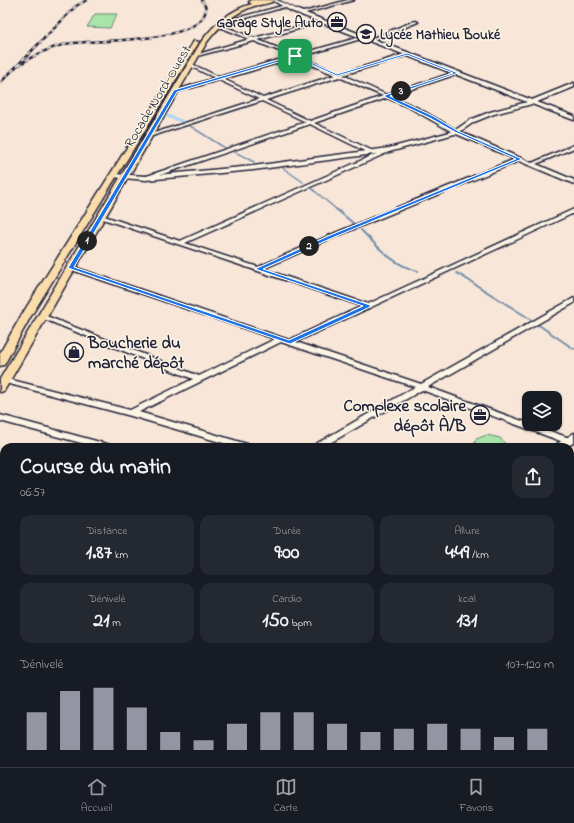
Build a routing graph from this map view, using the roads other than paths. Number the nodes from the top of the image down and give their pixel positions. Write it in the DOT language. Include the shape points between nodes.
graph roads {
  1 [pos="247,0"];
  2 [pos="273,0"];
  3 [pos="352,0"];
  4 [pos="260,3"];
  5 [pos="283,7"];
  6 [pos="293,10"];
  7 [pos="302,13"];
  8 [pos="322,21"];
  9 [pos="416,22"];
  10 [pos="219,25"];
  11 [pos="363,37"];
  12 [pos="255,39"];
  13 [pos="370,40"];
  14 [pos="407,54"];
  15 [pos="197,55"];
  16 [pos="295,56"];
  17 [pos="191,65"];
  18 [pos="456,73"];
  19 [pos="337,75"];
  20 [pos="219,78"];
  21 [pos="574,85"];
  22 [pos="176,91"];
  23 [pos="386,96"];
  24 [pos="262,99"];
  25 [pos="532,102"];
  26 [pos="574,118"];
  27 [pos="309,123"];
  28 [pos="456,132"];
  29 [pos="150,135"];
  30 [pos="574,146"];
  31 [pos="389,150"];
  32 [pos="373,153"];
  33 [pos="520,159"];
  34 [pos="533,164"];
  35 [pos="114,176"];
  36 [pos="125,176"];
  37 [pos="146,178"];
  38 [pos="574,182"];
  39 [pos="574,211"];
  40 [pos="102,217"];
  41 [pos="180,243"];
  42 [pos="71,268"];
  43 [pos="258,269"];
  44 [pos="574,300"];
  45 [pos="368,306"];
  46 [pos="41,316"];
  47 [pos="281,339"];
  48 [pos="290,342"];
  49 [pos="0,362"];
  50 [pos="199,379"];
  51 [pos="2,384"];
  52 [pos="422,387"];
  53 [pos="131,413"];
  54 [pos="0,418"];
  55 [pos="571,439"];
  56 [pos="92,443"];
  57 [pos="233,443"];
  58 [pos="324,443"];
  1 -- 4 [label="main road"];
  1 -- 35 [label="main road, Rocade Nord-Ouest" via="215,20 202,33"];
  2 -- 4 [label="main road, Rocade Nord-Ouest"];
  2 -- 6 [label="street"];
  3 -- 7 [label="street"];
  4 -- 5 [label="street"];
  4 -- 10 [label="main road, Rocade Nord-Ouest" via="240,10"];
  5 -- 6 [label="street"];
  5 -- 10 [label="street"];
  6 -- 7 [label="street"];
  7 -- 8 [label="street"];
  8 -- 11 [label="street"];
  8 -- 12 [label="street"];
  9 -- 13 [label="street"];
  10 -- 12 [label="street"];
  10 -- 15 [label="main road, Rocade Nord-Ouest" via="207,37"];
  11 -- 13 [label="street"];
  11 -- 16 [label="street"];
  12 -- 15 [label="street"];
  12 -- 16 [label="street"];
  13 -- 14 [label="street"];
  14 -- 18 [label="street"];
  14 -- 19 [label="street"];
  15 -- 17 [label="main road, Rocade Nord-Ouest"];
  16 -- 19 [label="street"];
  16 -- 20 [label="street"];
  17 -- 20 [label="street"];
  17 -- 22 [label="main road, Rocade Nord-Ouest"];
  18 -- 23 [label="street"];
  18 -- 25 [label="street"];
  19 -- 23 [label="street"];
  19 -- 24 [label="street"];
  20 -- 22 [label="street"];
  20 -- 24 [label="street"];
  21 -- 25 [label="street"];
  22 -- 29 [label="main road, Rocade Nord-Ouest"];
  23 -- 27 [label="street"];
  23 -- 28 [label="street" via="432,117"];
  24 -- 27 [label="street"];
  24 -- 29 [label="street"];
  25 -- 26 [label="street"];
  25 -- 28 [label="street" via="492,113 472,121"];
  27 -- 32 [label="street"];
  27 -- 37 [label="street"];
  28 -- 31 [label="street"];
  28 -- 33 [label="street"];
  29 -- 36 [label="main road, Rocade Nord-Ouest"];
  30 -- 34 [label="street"];
  31 -- 32 [label="street"];
  31 -- 41 [label="street"];
  32 -- 37 [label="street"];
  33 -- 34 [label="street"];
  33 -- 43 [label="street"];
  34 -- 38 [label="street"];
  35 -- 36 [label="street"];
  35 -- 49 [label="main road, Rocade Nord-Ouest"];
  36 -- 37 [label="street"];
  36 -- 40 [label="main road, Rocade Nord-Ouest"];
  39 -- 45 [label="street"];
  40 -- 41 [label="street"];
  40 -- 42 [label="main road, Rocade Nord-Ouest"];
  41 -- 43 [label="street"];
  42 -- 46 [label="main road, Rocade Nord-Ouest"];
  42 -- 47 [label="street"];
  43 -- 45 [label="street"];
  44 -- 52 [label="street"];
  45 -- 48 [label="street"];
  46 -- 50 [label="street"];
  46 -- 51 [label="main road, Rocade Nord-Ouest"];
  47 -- 48 [label="street"];
  47 -- 50 [label="street"];
  48 -- 52 [label="street"];
  50 -- 53 [label="street"];
  51 -- 53 [label="street"];
  52 -- 55 [label="street"];
  52 -- 58 [label="street"];
  53 -- 57 [label="street"];
  54 -- 56 [label="street"];
}
